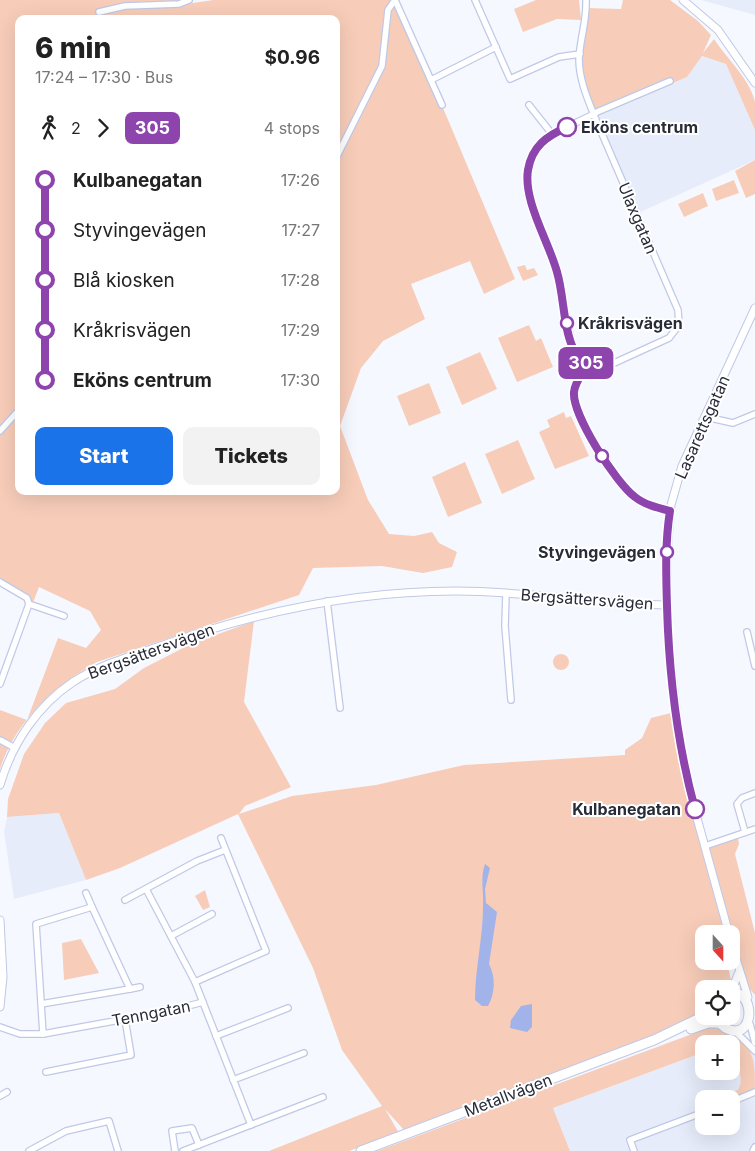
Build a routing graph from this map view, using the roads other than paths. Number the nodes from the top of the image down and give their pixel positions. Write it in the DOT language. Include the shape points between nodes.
graph roads {
  1 [pos="189,0"];
  2 [pos="395,0"];
  3 [pos="475,0"];
  4 [pos="586,0"];
  5 [pos="683,0"];
  6 [pos="99,12"];
  7 [pos="496,47"];
  8 [pos="580,54"];
  9 [pos="431,80"];
  10 [pos="670,81"];
  11 [pos="755,82"];
  12 [pos="442,105"];
  13 [pos="530,105"];
  14 [pos="594,114"];
  15 [pos="552,134"];
  16 [pos="340,152"];
  17 [pos="755,308"];
  18 [pos="588,364"];
  19 [pos="15,414"];
  20 [pos="755,414"];
  21 [pos="706,417"];
  22 [pos="0,431"];
  23 [pos="670,511"];
  24 [pos="0,582"];
  25 [pos="506,593"];
  26 [pos="326,601"];
  27 [pos="29,604"];
  28 [pos="667,605"];
  29 [pos="64,616"];
  30 [pos="747,632"];
  31 [pos="755,666"];
  32 [pos="0,684"];
  33 [pos="511,700"];
  34 [pos="340,708"];
  35 [pos="0,740"];
  36 [pos="15,748"];
  37 [pos="0,785"];
  38 [pos="755,793"];
  39 [pos="755,829"];
  40 [pos="745,832"];
  41 [pos="221,838"];
  42 [pos="704,846"];
  43 [pos="226,850"];
  44 [pos="146,890"];
  45 [pos="86,893"];
  46 [pos="125,900"];
  47 [pos="92,907"];
  48 [pos="212,914"];
  49 [pos="0,920"];
  50 [pos="726,925"];
  51 [pos="171,936"];
  52 [pos="1,966"];
  53 [pos="739,971"];
  54 [pos="738,980"];
  55 [pos="195,982"];
  56 [pos="140,987"];
  57 [pos="130,989"];
  58 [pos="751,999"];
  59 [pos="203,1002"];
  60 [pos="42,1004"];
  61 [pos="0,1007"];
  62 [pos="288,1008"];
  63 [pos="125,1019"];
  64 [pos="695,1020"];
  65 [pos="752,1020"];
  66 [pos="700,1025"];
  67 [pos="724,1025"];
  68 [pos="0,1027"];
  69 [pos="735,1031"];
  70 [pos="43,1034"];
  71 [pos="216,1036"];
  72 [pos="654,1040"];
  73 [pos="755,1042"];
  74 [pos="755,1051"];
  75 [pos="304,1053"];
  76 [pos="46,1072"];
  77 [pos="233,1080"];
  78 [pos="6,1092"];
  79 [pos="755,1092"];
  80 [pos="0,1096"];
  81 [pos="323,1097"];
  82 [pos="740,1098"];
  83 [pos="695,1115"];
  84 [pos="250,1125"];
  85 [pos="199,1145"];
  86 [pos="755,1147"];
  87 [pos="29,1151"];
  88 [pos="118,1151"];
  89 [pos="175,1151"];
  90 [pos="184,1151"];
  91 [pos="361,1151"];
  92 [pos="634,1151"];
  93 [pos="753,1151"];
  1 -- 6 [label="street" via="179,4 125,6"];
  2 -- 9 [label="street"];
  2 -- 16 [label="street" via="388,10 382,66"];
  3 -- 7 [label="street"];
  4 -- 8 [label="street, Ulaxgatan"];
  5 -- 11 [label="street" via="718,30"];
  7 -- 8 [label="street" via="510,78 565,55"];
  7 -- 9 [label="street"];
  8 -- 14 [label="street, Ulaxgatan" via="582,83"];
  9 -- 12 [label="street"];
  10 -- 14 [label="street"];
  13 -- 15 [label="street"];
  14 -- 15 [label="street"];
  14 -- 18 [label="street, Ulaxgatan" via="678,310 679,322 674,333 664,341 612,364 600,367"];
  15 -- 18 [label="street" via="539,144 532,156 527,184 557,273 571,344 578,357"];
  17 -- 21 [label="street, Lasarettsgatan"];
  18 -- 23 [label="street" via="576,384 574,396 593,442 632,496"];
  19 -- 22 [label="street"];
  20 -- 21 [label="street" via="733,423"];
  21 -- 23 [label="street, Lasarettsgatan" via="682,466"];
  23 -- 28 [label="street, Lasarettsgatan"];
  24 -- 27 [label="street" via="27,598"];
  25 -- 26 [label="street, Bergsättersvägen" via="454,591"];
  25 -- 28 [label="street, Bergsättersvägen"];
  25 -- 33 [label="street, Bergsättersvägen" via="505,626"];
  26 -- 34 [label="street"];
  26 -- 36 [label="street, Bergsättersvägen" via="229,623 100,667 73,682 48,704"];
  27 -- 29 [label="street"];
  27 -- 32 [label="street"];
  28 -- 42 [label="street, Lasarettsgatan" via="678,729"];
  30 -- 31 [label="street"];
  35 -- 36 [label="street"];
  36 -- 37 [label="street, Bergsättersvägen"];
  38 -- 40 [label="street" via="742,798 737,804"];
  39 -- 40 [label="street"];
  40 -- 42 [label="street"];
  41 -- 43 [label="street"];
  42 -- 50 [label="street, Lasarettsgatan"];
  43 -- 44 [label="street" via="197,861"];
  43 -- 55 [label="street" via="266,951"];
  44 -- 46 [label="street"];
  44 -- 51 [label="street"];
  45 -- 47 [label="street"];
  47 -- 57 [label="street"];
  47 -- 60 [label="street" via="36,924"];
  48 -- 51 [label="street"];
  49 -- 52 [label="street"];
  51 -- 55 [label="street"];
  52 -- 61 [label="street" via="3,987"];
  53 -- 54 [label="street"];
  53 -- 58 [label="street"];
  55 -- 59 [label="street"];
  56 -- 57 [label="street"];
  57 -- 60 [label="street"];
  58 -- 65 [label="main road" via="754,1009"];
  59 -- 63 [label="street, Tenngatan"];
  59 -- 71 [label="street, Tenngatan"];
  60 -- 70 [label="street"];
  62 -- 71 [label="street"];
  63 -- 70 [label="street, Tenngatan"];
  63 -- 76 [label="street" via="131,1055"];
  64 -- 72 [label="main road, Metallvägen"];
  65 -- 69 [label="main road"];
  65 -- 73 [label="street"];
  66 -- 72 [label="main road, Metallvägen"];
  67 -- 69 [label="main road"];
  68 -- 70 [label="street, Tenngatan" via="20,1034"];
  69 -- 74 [label="street"];
  71 -- 77 [label="street, Tenngatan"];
  72 -- 91 [label="main road, Metallvägen"];
  75 -- 77 [label="street"];
  77 -- 84 [label="street, Tenngatan"];
  78 -- 80 [label="street"];
  79 -- 82 [label="street"];
  81 -- 84 [label="street"];
  83 -- 92 [label="street" via="630,1140"];
  84 -- 85 [label="street"];
  85 -- 89 [label="street" via="192,1128 172,1131"];
  85 -- 90 [label="street"];
  86 -- 93 [label="street"];
  87 -- 88 [label="street" via="66,1131 109,1121"];
}
